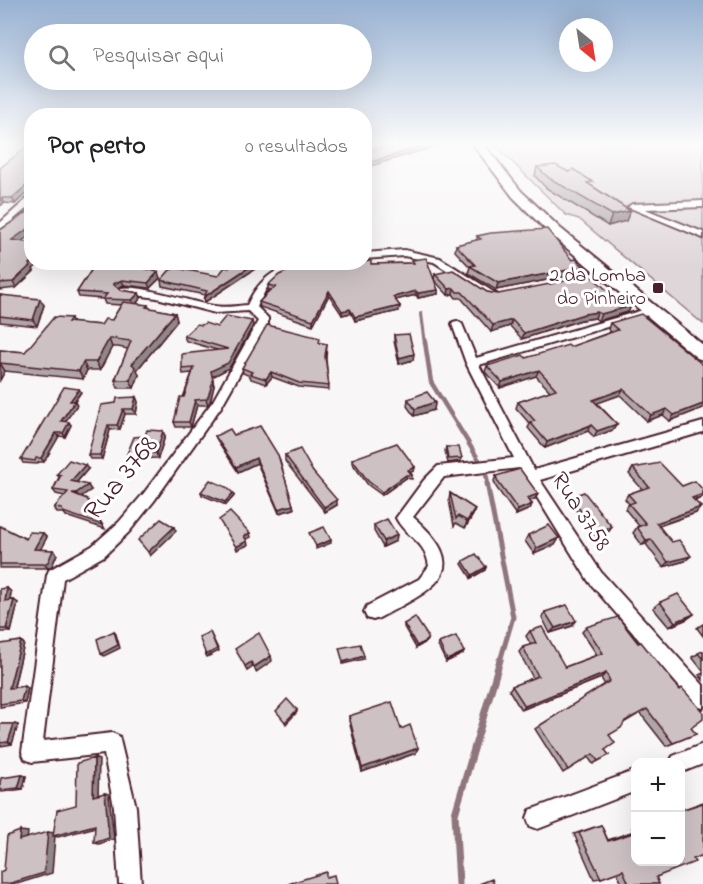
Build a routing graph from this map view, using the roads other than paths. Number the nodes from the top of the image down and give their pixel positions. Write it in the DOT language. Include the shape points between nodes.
graph roads {
  1 [pos="509,184"];
  2 [pos="522,184"];
  3 [pos="703,204"];
  4 [pos="24,207"];
  5 [pos="557,224"];
  6 [pos="0,228"];
  7 [pos="703,235"];
  8 [pos="372,255"];
  9 [pos="283,270"];
  10 [pos="607,273"];
  11 [pos="563,282"];
  12 [pos="122,290"];
  13 [pos="507,293"];
  14 [pos="251,308"];
  15 [pos="650,311"];
  16 [pos="457,324"];
  17 [pos="703,340"];
  18 [pos="703,354"];
  19 [pos="472,363"];
  20 [pos="703,427"];
  21 [pos="523,462"];
  22 [pos="530,477"];
  23 [pos="373,612"];
  24 [pos="703,699"];
  25 [pos="703,754"];
  26 [pos="685,761"];
  27 [pos="631,782"];
  28 [pos="538,818"];
  29 [pos="130,884"];
  1 -- 5 [label="main road" via="544,220"];
  2 -- 5 [label="main road"];
  3 -- 7 [label="street" via="632,207"];
  4 -- 6 [label="street"];
  5 -- 10 [label="main road"];
  5 -- 17 [label="main road" via="572,229 608,264"];
  8 -- 13 [label="street" via="404,253 437,260 491,294"];
  9 -- 14 [label="street" via="265,280"];
  10 -- 11 [label="street"];
  10 -- 15 [label="main road"];
  12 -- 14 [label="street" via="215,310"];
  14 -- 29 [label="street, Rua 3768" via="264,320 263,324 217,404 149,497 98,551 55,575 32,752 112,743 125,807"];
  15 -- 18 [label="main road"];
  15 -- 19 [label="street"];
  16 -- 19 [label="street, Rua 3758"];
  19 -- 21 [label="street, Rua 3758"];
  20 -- 22 [label="street"];
  21 -- 22 [label="street, Rua 3758"];
  21 -- 23 [label="street" via="436,472 404,518 436,552 437,568 425,584"];
  22 -- 24 [label="street, Rua 3758" via="595,577"];
  25 -- 26 [label="street"];
  27 -- 28 [label="street"];
}
